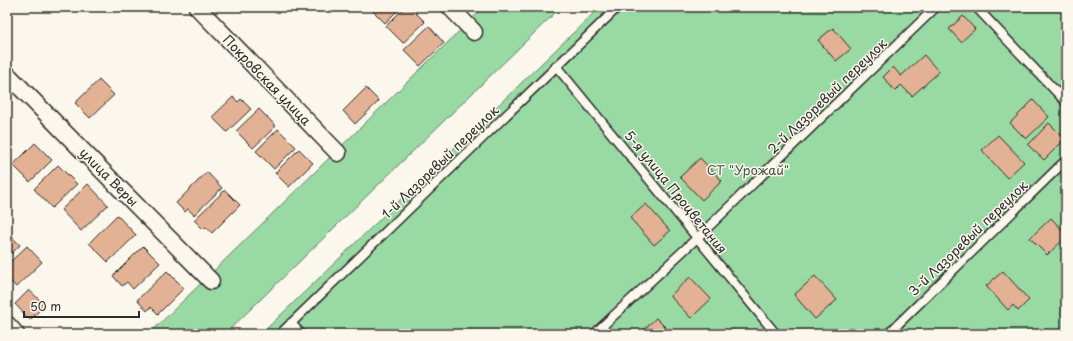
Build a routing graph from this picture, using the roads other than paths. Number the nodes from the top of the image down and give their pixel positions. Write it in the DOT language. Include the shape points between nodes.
graph roads {
  1 [pos="197,7"];
  2 [pos="450,7"];
  3 [pos="618,7"];
  4 [pos="936,7"];
  5 [pos="976,7"];
  6 [pos="474,32"];
  7 [pos="556,66"];
  8 [pos="7,74"];
  9 [pos="1066,102"];
  10 [pos="338,153"];
  11 [pos="1066,160"];
  12 [pos="697,238"];
  13 [pos="211,281"];
  14 [pos="291,322"];
  15 [pos="7,324"];
  16 [pos="16,334"];
  17 [pos="280,334"];
  18 [pos="301,334"];
  19 [pos="594,334"];
  20 [pos="776,334"];
  21 [pos="888,334"];
  1 -- 10 [label="street, Покровская улица"];
  2 -- 6 [label="street"];
  3 -- 7 [label="lane, 1-й Лазоревый переулок"];
  4 -- 12 [label="lane, 2-й Лазоревый переулок"];
  5 -- 9 [label="lane"];
  7 -- 12 [label="lane, 5-я улица Процветания"];
  7 -- 14 [label="lane, 1-й Лазоревый переулок"];
  8 -- 13 [label="street, улица Веры"];
  11 -- 21 [label="lane, 3-й Лазоревый переулок"];
  12 -- 19 [label="lane, 2-й Лазоревый переулок"];
  12 -- 20 [label="lane, 5-я улица Процветания"];
  14 -- 17 [label="lane, 1-й Лазоревый переулок"];
  14 -- 18 [label="lane"];
  15 -- 16 [label="street"];
}
